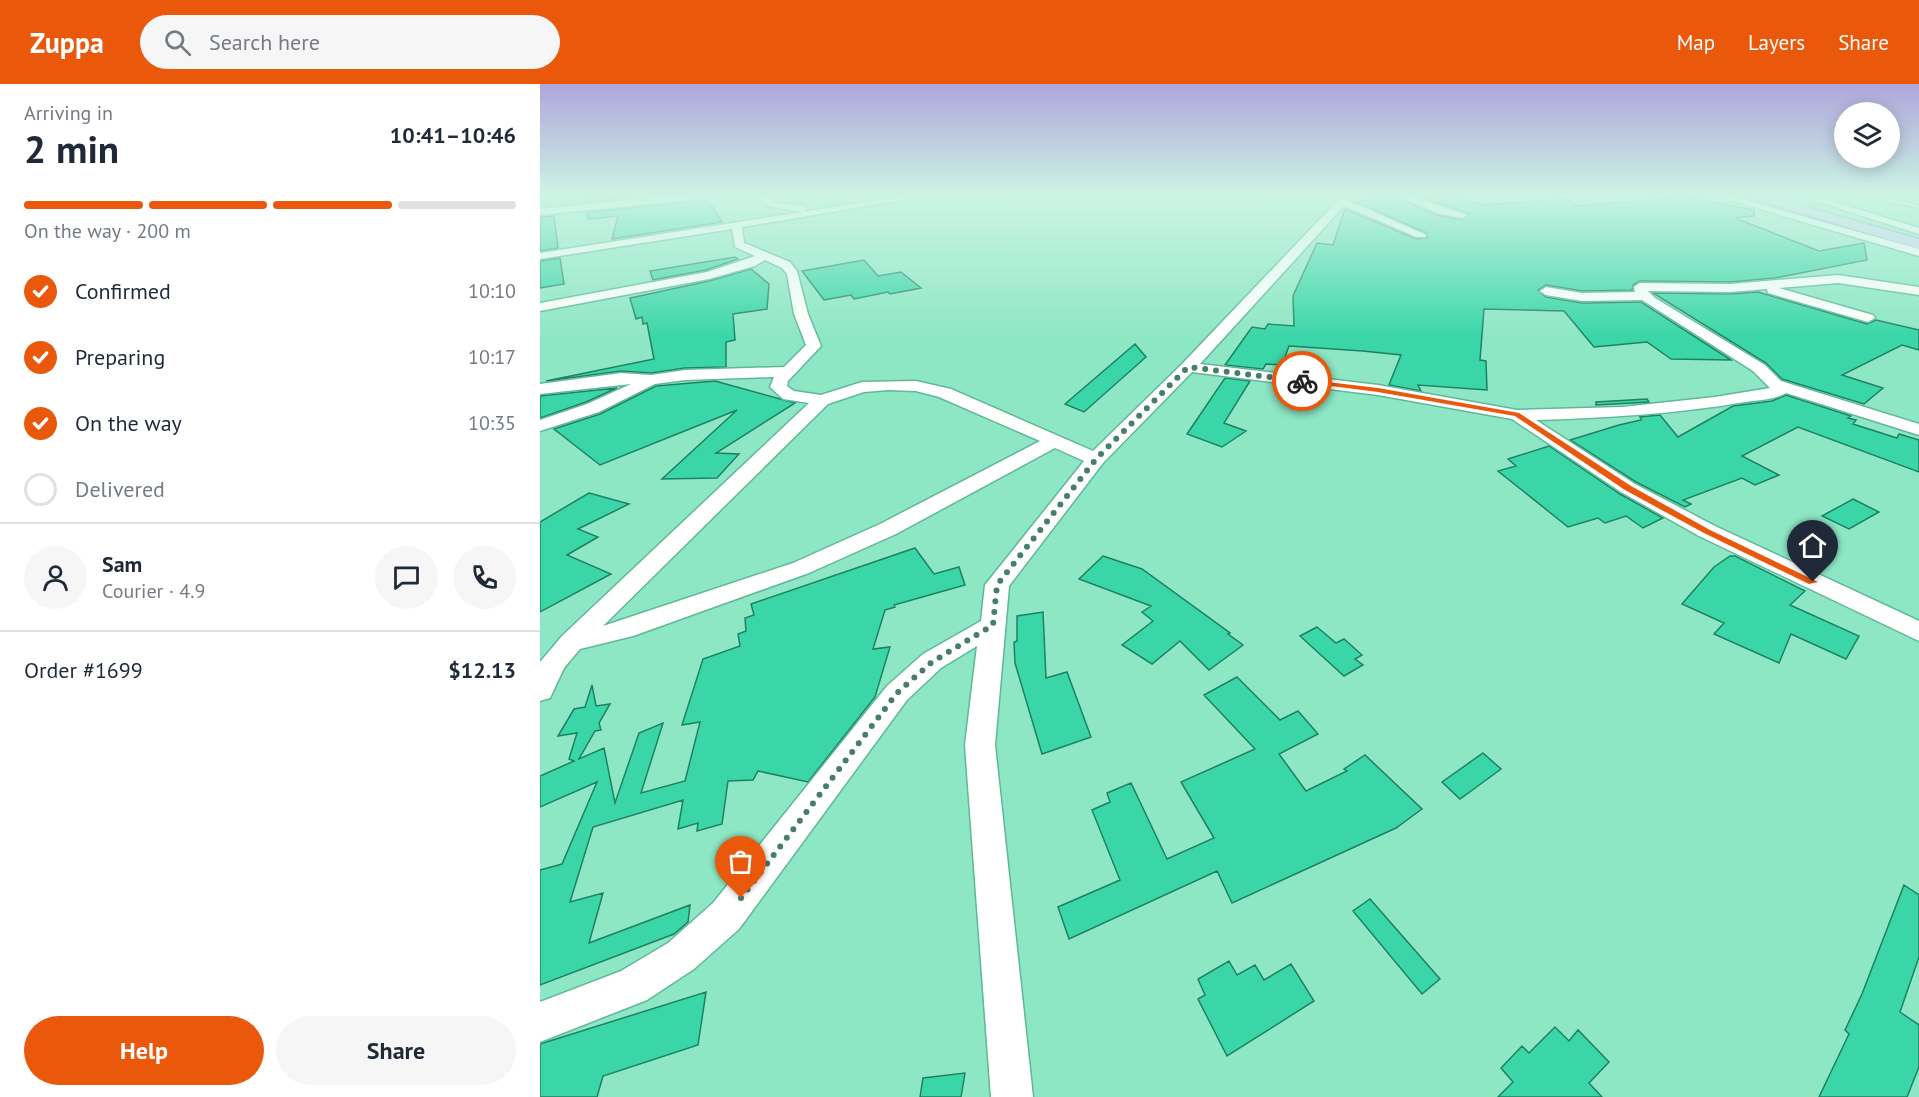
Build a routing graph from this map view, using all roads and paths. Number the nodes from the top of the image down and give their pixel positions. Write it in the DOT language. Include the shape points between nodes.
graph roads {
  1 [pos="630,242"];
  2 [pos="740,242"];
  3 [pos="1305,242"];
  4 [pos="1881,242"];
  5 [pos="1919,253"];
  6 [pos="540,256"];
  7 [pos="764,256"];
  8 [pos="1758,286"];
  9 [pos="1546,291"];
  10 [pos="1919,291"];
  11 [pos="1646,296"];
  12 [pos="540,307"];
  13 [pos="1868,318"];
  14 [pos="1188,367"];
  15 [pos="788,372"];
  16 [pos="651,380"];
  17 [pos="1778,385"];
  18 [pos="540,389"];
  19 [pos="822,400"];
  20 [pos="1517,415"];
  21 [pos="540,426"];
  22 [pos="1919,430"];
  23 [pos="1054,441"];
  24 [pos="1096,459"];
  25 [pos="993,625"];
  26 [pos="1919,632"];
  27 [pos="571,642"];
  28 [pos="540,655"];
  29 [pos="540,691"];
  30 [pos="540,1022"];
  31 [pos="1012,1097"];
  1 -- 6 [label="street"];
  2 -- 7 [label="street"];
  3 -- 14 [label="street"];
  4 -- 5 [label="street"];
  7 -- 12 [label="street" via="709,275"];
  7 -- 15 [label="street" via="786,265 793,274 801,314 814,346"];
  8 -- 10 [label="street" via="1838,279"];
  8 -- 11 [label="street" via="1640,287"];
  8 -- 13 [label="street"];
  9 -- 11 [label="street" via="1582,297"];
  11 -- 17 [label="street"];
  14 -- 20 [label="street" via="1378,390"];
  14 -- 24 [label="street"];
  15 -- 16 [label="street" via="685,375"];
  15 -- 19 [label="street" via="778,387 789,396"];
  16 -- 18 [label="street" via="621,378"];
  16 -- 21 [label="street" via="593,408"];
  17 -- 20 [label="street" via="1780,389 1776,392 1715,402 1622,412"];
  17 -- 22 [label="street"];
  19 -- 23 [label="street" via="862,387 916,386 945,393"];
  19 -- 27 [label="street"];
  20 -- 26 [label="street" via="1628,488 1707,531"];
  23 -- 24 [label="street"];
  23 -- 27 [label="street" via="888,529 801,568 624,630"];
  24 -- 25 [label="street" via="997,585"];
  25 -- 30 [label="street" via="932,662 897,693 726,916 681,956 633,986"];
  25 -- 31 [label="street" via="980,745"];
  27 -- 28 [label="street"];
  27 -- 29 [label="street" via="553,663"];
}
